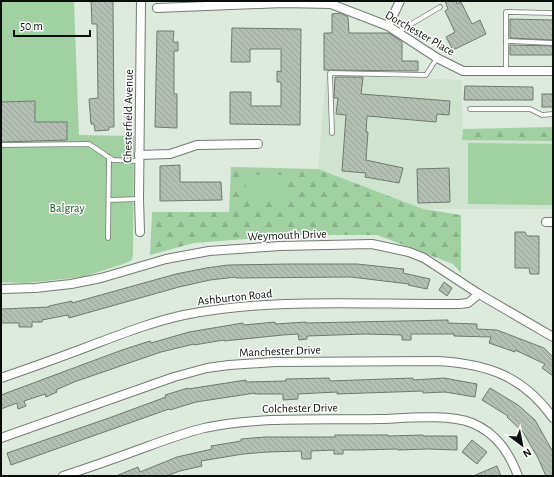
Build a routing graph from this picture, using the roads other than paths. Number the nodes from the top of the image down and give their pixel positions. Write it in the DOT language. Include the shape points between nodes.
graph roads {
  1 [pos="141,1"];
  2 [pos="400,1"];
  3 [pos="315,2"];
  4 [pos="440,7"];
  5 [pos="157,8"];
  6 [pos="553,13"];
  7 [pos="388,26"];
  8 [pos="398,32"];
  9 [pos="506,41"];
  10 [pos="553,43"];
  11 [pos="436,58"];
  12 [pos="506,71"];
  13 [pos="553,71"];
  14 [pos="470,109"];
  15 [pos="553,114"];
  16 [pos="332,134"];
  17 [pos="258,144"];
  18 [pos="1,145"];
  19 [pos="109,157"];
  20 [pos="139,158"];
  21 [pos="139,199"];
  22 [pos="109,200"];
  23 [pos="140,232"];
  24 [pos="108,238"];
  25 [pos="1,289"];
  26 [pos="479,294"];
  27 [pos="553,337"];
  28 [pos="1,378"];
  29 [pos="553,418"];
  30 [pos="1,438"];
  31 [pos="63,476"];
  32 [pos="518,476"];
  1 -- 20 [label="street, Chesterfield Avenue"];
  2 -- 7 [label="street"];
  3 -- 5 [label="street, Dorchester Place"];
  3 -- 7 [label="street, Dorchester Place" via="331,4"];
  4 -- 8 [label="lane"];
  6 -- 9 [label="lane" via="506,12"];
  7 -- 8 [label="street, Dorchester Place"];
  8 -- 11 [label="street, Dorchester Place"];
  9 -- 10 [label="lane"];
  9 -- 12 [label="lane"];
  11 -- 12 [label="street, Dorchester Place" via="463,71"];
  11 -- 16 [label="lane" via="426,74 330,74"];
  12 -- 13 [label="street, Dorchester Place"];
  14 -- 15 [label="lane" via="530,109 542,114"];
  17 -- 20 [label="street" via="197,145 170,154"];
  18 -- 19 [label="lane" via="89,144"];
  19 -- 20 [label="lane" via="113,160"];
  19 -- 22 [label="lane"];
  20 -- 21 [label="street, Chesterfield Avenue"];
  21 -- 22 [label="lane"];
  21 -- 23 [label="street, Chesterfield Avenue"];
  22 -- 24 [label="lane"];
  25 -- 26 [label="street, Weymouth Drive" via="71,284 209,251 372,244 424,258"];
  26 -- 27 [label="street, Weymouth Drive"];
  26 -- 28 [label="street, Ashburton Road" via="468,303 459,304 286,305 239,307 184,315 132,330"];
  29 -- 30 [label="street, Manchester Drive" via="519,383 482,367 462,362 275,362 229,365 194,371"];
  31 -- 32 [label="street, Colchester Drive" via="187,433 227,424 274,420 426,418 461,420 482,428 504,448"];
}
